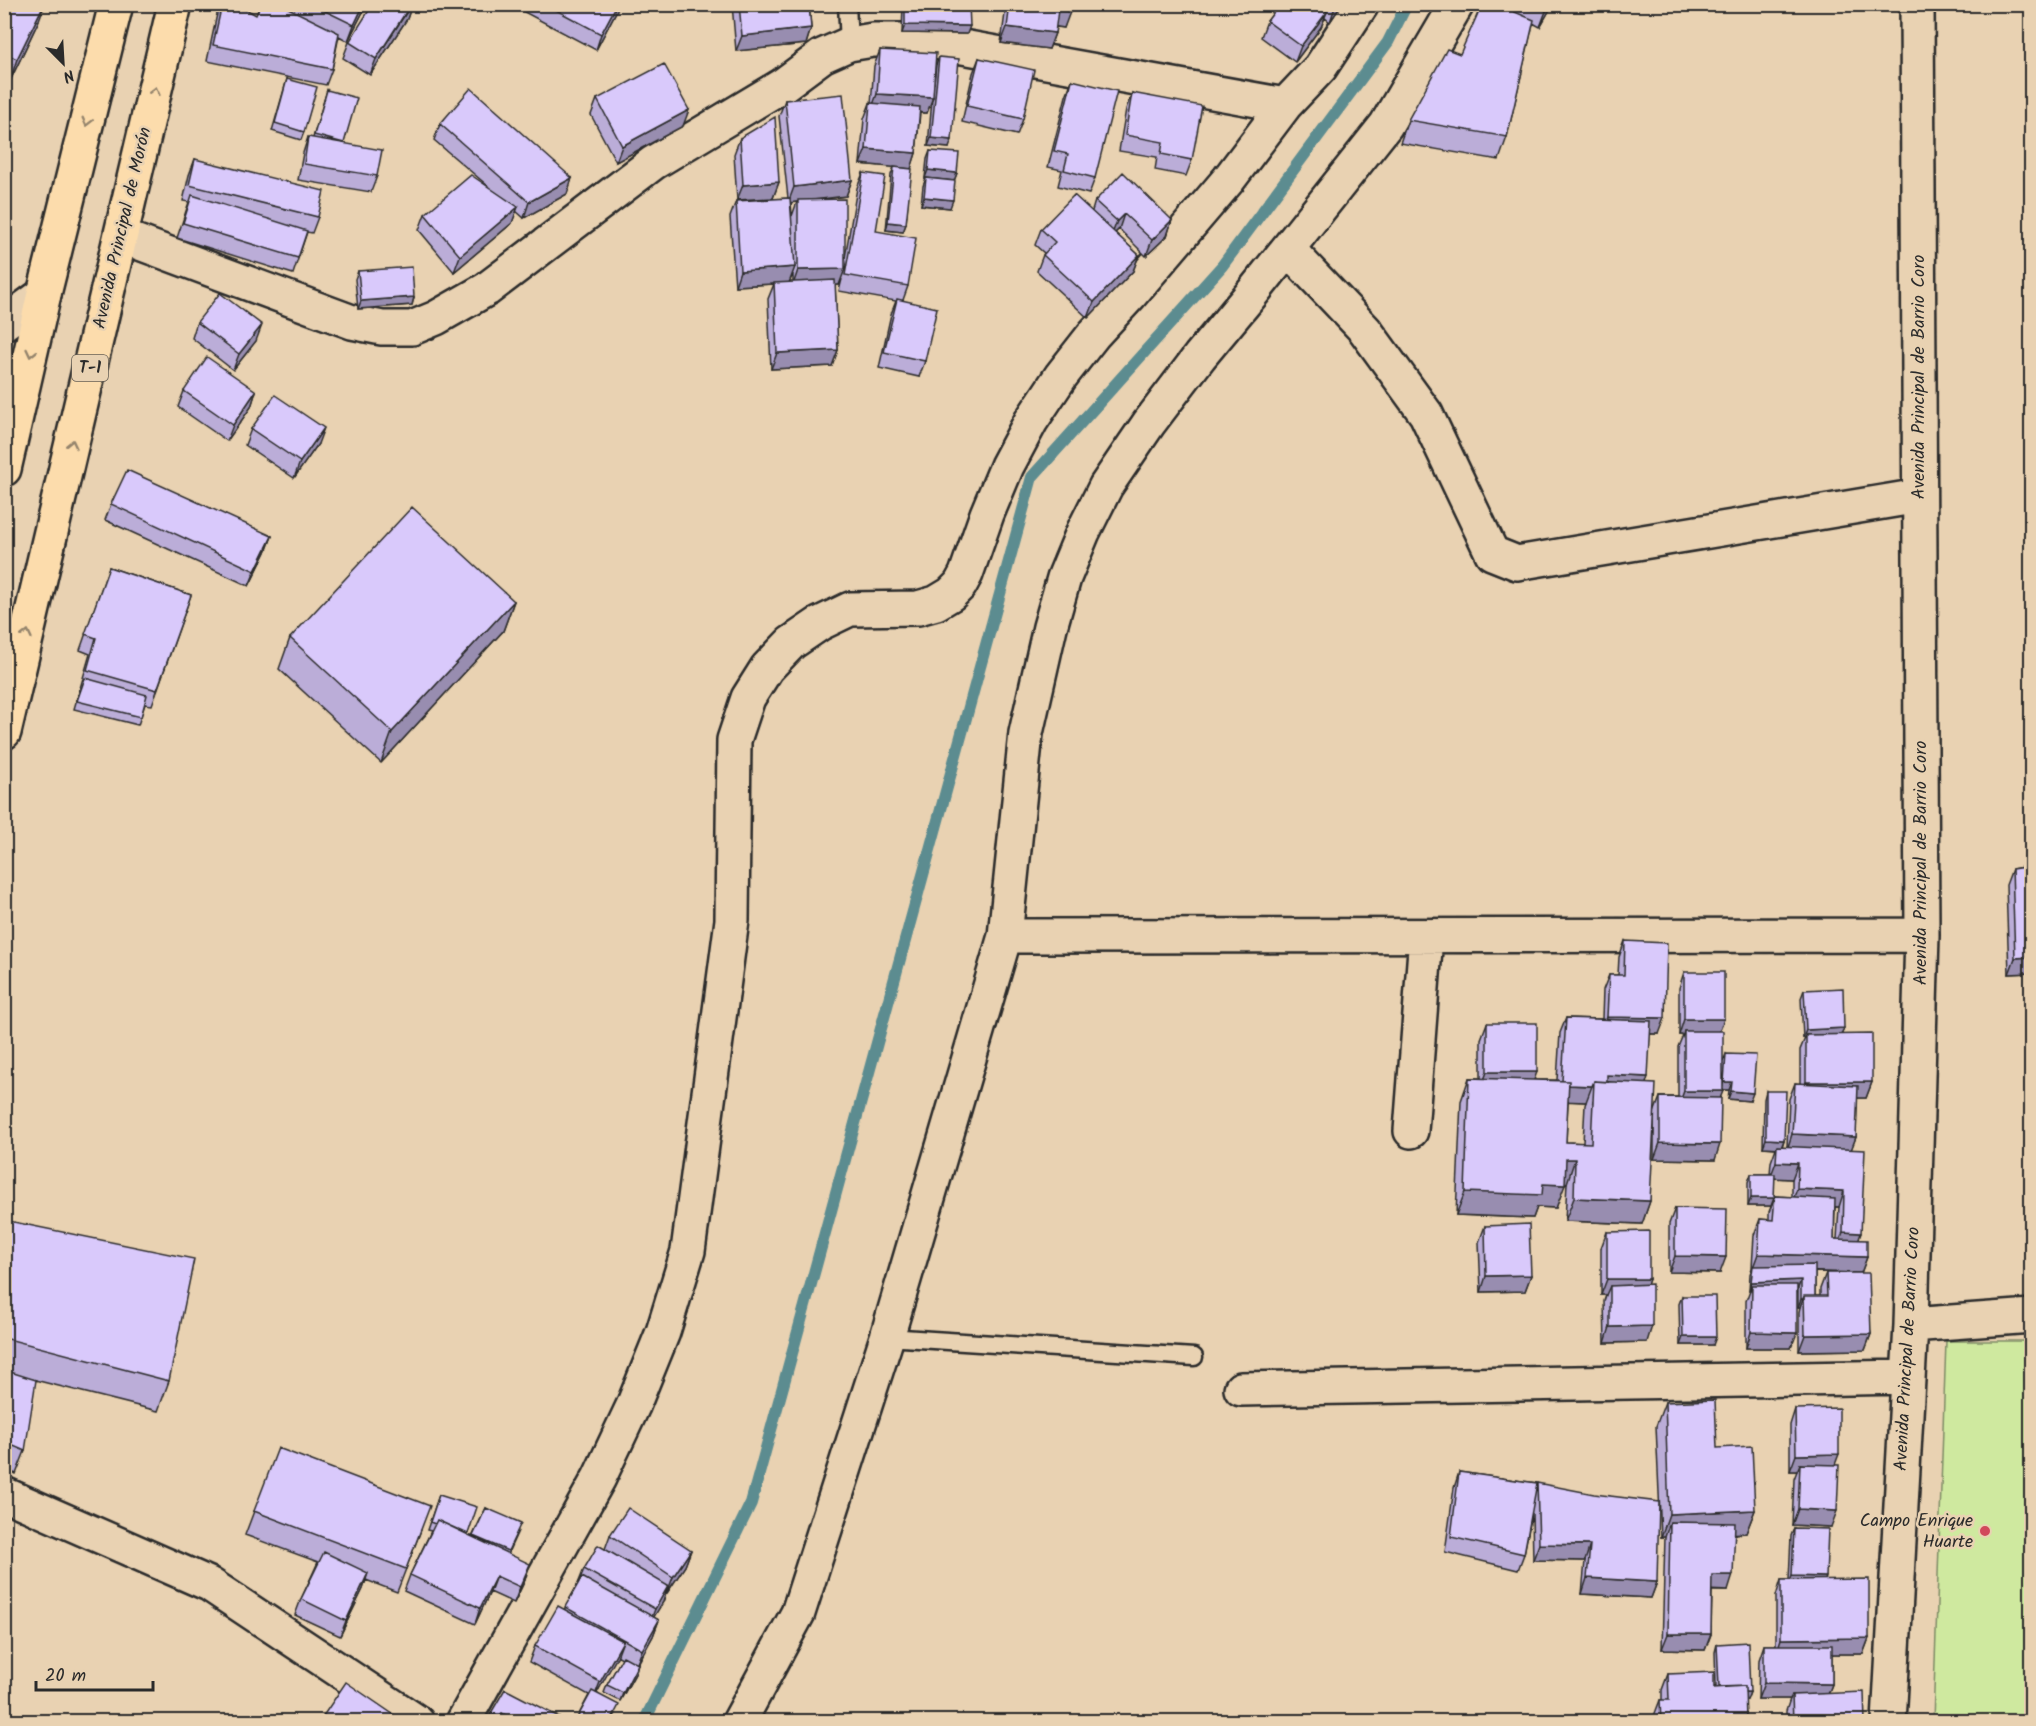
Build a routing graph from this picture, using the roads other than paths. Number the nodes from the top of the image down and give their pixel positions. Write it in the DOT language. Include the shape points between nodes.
graph roads {
  1 [pos="175,4"];
  2 [pos="847,4"];
  3 [pos="1362,4"];
  4 [pos="1457,4"];
  5 [pos="1917,4"];
  6 [pos="113,7"];
  7 [pos="849,44"];
  8 [pos="1285,105"];
  9 [pos="121,236"];
  10 [pos="1288,249"];
  11 [pos="44,294"];
  12 [pos="4,323"];
  13 [pos="4,469"];
  14 [pos="1919,496"];
  15 [pos="4,732"];
  16 [pos="1922,935"];
  17 [pos="1005,936"];
  18 [pos="1426,936"];
  19 [pos="1412,1131"];
  20 [pos="2031,1316"];
  21 [pos="1911,1325"];
  22 [pos="887,1337"];
  23 [pos="1194,1357"];
  24 [pos="1908,1377"];
  25 [pos="1241,1389"];
  26 [pos="4,1494"];
  27 [pos="417,1722"];
  28 [pos="463,1722"];
  29 [pos="739,1722"];
  30 [pos="1889,1722"];
  9 -- 1 [label="main road, Avenida Principal de Morón / T-1, one-way"];
  2 -- 7 [label="lane"];
  3 -- 8 [label="street" via="1320,68"];
  4 -- 10 [label="street" via="1386,125"];
  5 -- 14 [label="street, Avenida Principal de Barrio Coro"];
  6 -- 11 [label="main road, one-way"];
  7 -- 8 [label="street" via="924,40"];
  7 -- 9 [label="street" via="822,56 783,85 653,163 487,288 412,328 352,322"];
  8 -- 28 [label="street" via="1229,179 1061,376 1007,466 960,585 936,603 918,608 850,609 819,624 767,668 748,698 734,740 732,921 688,1251 663,1332 624,1426"];
  15 -- 9 [label="main road, Avenida Principal de Morón / T-1, one-way"];
  10 -- 14 [label="street" via="1365,330 1426,414 1492,553 1509,560 1517,563"];
  10 -- 17 [label="street" via="1126,454 1106,486 1064,578 1026,733"];
  11 -- 12 [label="street"];
  11 -- 13 [label="main road, one-way"];
  14 -- 16 [label="street, Avenida Principal de Barrio Coro"];
  16 -- 18 [label="street"];
  16 -- 21 [label="street, Avenida Principal de Barrio Coro"];
  17 -- 18 [label="street"];
  17 -- 22 [label="street"];
  18 -- 19 [label="street"];
  20 -- 21 [label="street"];
  21 -- 24 [label="street, Avenida Principal de Barrio Coro"];
  22 -- 23 [label="lane"];
  22 -- 29 [label="street" via="798,1613"];
  24 -- 25 [label="street"];
  24 -- 30 [label="street, Avenida Principal de Barrio Coro"];
  26 -- 27 [label="street" via="209,1584"];
}
